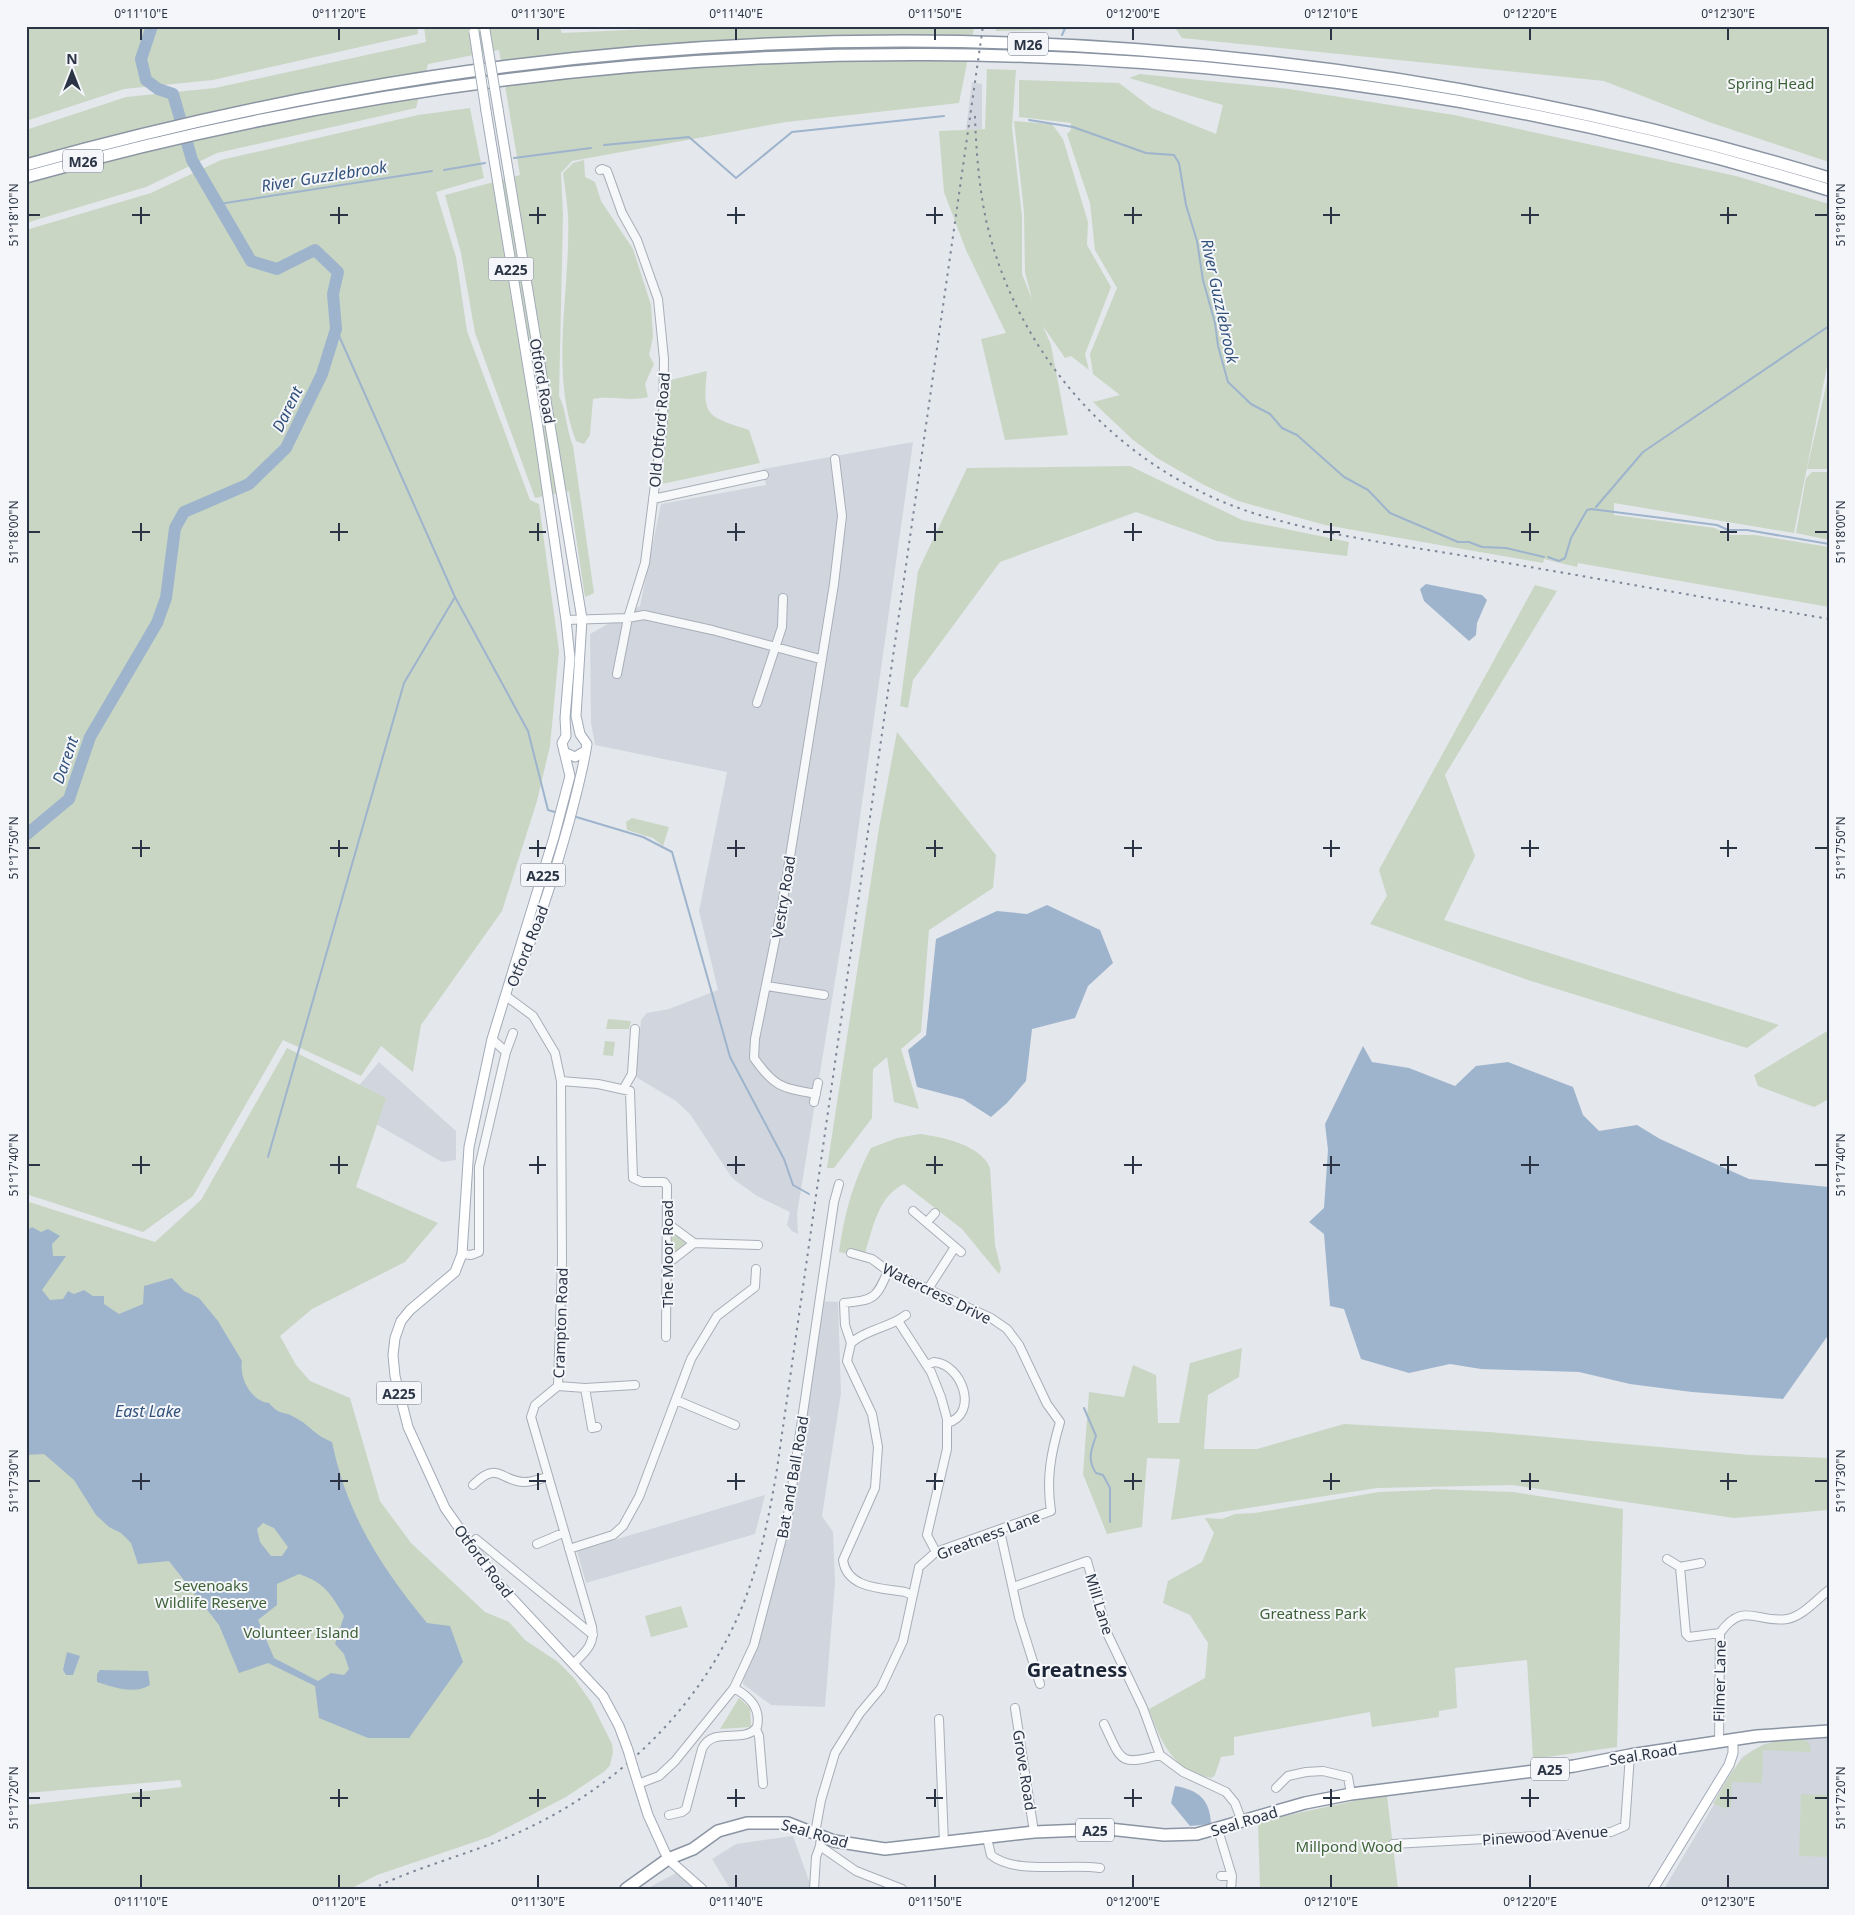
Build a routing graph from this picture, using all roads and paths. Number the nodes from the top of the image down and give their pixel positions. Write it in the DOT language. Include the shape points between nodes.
graph roads {
  1 [pos="485,28"];
  2 [pos="473,29"];
  3 [pos="220,122"];
  4 [pos="139,141"];
  5 [pos="26,165"];
  6 [pos="600,170"];
  7 [pos="26,177"];
  8 [pos="1829,178"];
  9 [pos="1829,190"];
  10 [pos="835,459"];
  11 [pos="764,475"];
  12 [pos="653,500"];
  13 [pos="783,598"];
  14 [pos="628,618"];
  15 [pos="582,619"];
  16 [pos="566,620"];
  17 [pos="774,648"];
  18 [pos="820,659"];
  19 [pos="617,674"];
  20 [pos="757,703"];
  21 [pos="580,734"];
  22 [pos="566,736"];
  23 [pos="585,751"];
  24 [pos="564,752"];
  25 [pos="767,986"];
  26 [pos="824,995"];
  27 [pos="506,996"];
  28 [pos="635,1029"];
  29 [pos="513,1033"];
  30 [pos="492,1039"];
  31 [pos="506,1052"];
  32 [pos="561,1081"];
  33 [pos="818,1084"];
  34 [pos="624,1088"];
  35 [pos="839,1184"];
  36 [pos="912,1211"];
  37 [pos="935,1213"];
  38 [pos="927,1222"];
  39 [pos="667,1223"];
  40 [pos="694,1243"];
  41 [pos="758,1246"];
  42 [pos="851,1253"];
  43 [pos="462,1254"];
  44 [pos="667,1264"];
  45 [pos="756,1269"];
  46 [pos="888,1271"];
  47 [pos="928,1289"];
  48 [pos="906,1314"];
  49 [pos="898,1321"];
  50 [pos="666,1337"];
  51 [pos="851,1343"];
  52 [pos="927,1365"];
  53 [pos="635,1385"];
  54 [pos="558,1386"];
  55 [pos="585,1388"];
  56 [pos="676,1400"];
  57 [pos="947,1424"];
  58 [pos="735,1425"];
  59 [pos="597,1427"];
  60 [pos="547,1477"];
  61 [pos="474,1485"];
  62 [pos="1051,1511"];
  63 [pos="1000,1531"];
  64 [pos="564,1533"];
  65 [pos="476,1539"];
  66 [pos="537,1544"];
  67 [pos="569,1549"];
  68 [pos="936,1552"];
  69 [pos="1667,1558"];
  70 [pos="1702,1563"];
  71 [pos="1680,1566"];
  72 [pos="1013,1587"];
  73 [pos="1828,1592"];
  74 [pos="912,1595"];
  75 [pos="1720,1633"];
  76 [pos="593,1635"];
  77 [pos="573,1664"];
  78 [pos="1040,1684"];
  79 [pos="734,1688"];
  80 [pos="1015,1708"];
  81 [pos="939,1718"];
  82 [pos="1104,1724"];
  83 [pos="756,1729"];
  84 [pos="1829,1731"];
  85 [pos="1111,1737"];
  86 [pos="1734,1740"];
  87 [pos="1102,1741"];
  88 [pos="1719,1742"];
  89 [pos="1160,1754"];
  90 [pos="1630,1755"];
  91 [pos="638,1784"];
  92 [pos="764,1784"];
  93 [pos="1276,1788"];
  94 [pos="1351,1794"];
  95 [pos="668,1815"];
  96 [pos="1242,1822"];
  97 [pos="1218,1830"];
  98 [pos="1034,1832"];
  99 [pos="819,1838"];
  100 [pos="987,1838"];
  101 [pos="944,1843"];
  102 [pos="1393,1844"];
  103 [pos="668,1860"];
  104 [pos="1097,1866"];
  105 [pos="1221,1876"];
  106 [pos="1232,1876"];
  107 [pos="626,1889"];
  108 [pos="702,1889"];
  109 [pos="814,1889"];
  110 [pos="902,1889"];
  111 [pos="1231,1889"];
  112 [pos="1653,1889"];
  1 -- 15 [label="main road, Otford Road / A225, bridge"];
  2 -- 16 [label="main road, Otford Road / A225, bridge"];
  3 -- 4 [label="highway, M26"];
  3 -- 8 [label="highway, M26" via="332,94 434,76 630,54 830,43 1038,44 1235,59 1458,90 1651,130"];
  3 -- 9 [label="highway, M26" via="442,87 611,67 810,55 1036,56 1268,74 1448,100 1633,138"];
  4 -- 5 [label="highway, M26"];
  4 -- 7 [label="highway, M26"];
  6 -- 12 [label="street, Old Otford Road" via="607,171 622,213 637,240 658,299 663,329 665,390"];
  10 -- 18 [label="street, Vestry Road" via="842,516"];
  11 -- 12 [label="street"];
  12 -- 14 [label="street, Old Otford Road" via="645,563"];
  13 -- 17 [label="street" via="782,626"];
  14 -- 15 [label="street"];
  14 -- 17 [label="street" via="644,615"];
  14 -- 19 [label="street, Old Otford Road"];
  15 -- 16 [label="street"];
  15 -- 21 [label="main road, Otford Road / A225" via="576,716"];
  16 -- 22 [label="main road, Otford Road / A225" via="570,658"];
  17 -- 18 [label="street"];
  17 -- 20 [label="street"];
  18 -- 25 [label="street, Vestry Road"];
  21 -- 22 [label="main road" via="574,732"];
  21 -- 23 [label="main road, Otford Road / A225" via="586,740"];
  22 -- 24 [label="main road, Otford Road / A225" via="562,743"];
  23 -- 24 [label="main road" via="575,757"];
  23 -- 27 [label="main road, Otford Road / A225" via="560,857 536,929"];
  24 -- 27 [label="main road, Otford Road / A225" via="570,776"];
  25 -- 26 [label="street"];
  25 -- 33 [label="street, Vestry Road" via="754,1058 765,1074 782,1088 815,1098"];
  27 -- 30 [label="main road, Otford Road / A225"];
  27 -- 32 [label="street, Crampton Road" via="533,1016 555,1054"];
  28 -- 34 [label="street" via="632,1074"];
  29 -- 31 [label="street"];
  30 -- 31 [label="street"];
  30 -- 43 [label="main road, Otford Road / A225" via="469,1147"];
  31 -- 43 [label="street" via="479,1167 479,1252"];
  32 -- 34 [label="street"];
  32 -- 54 [label="street, Crampton Road" via="562,1262"];
  34 -- 39 [label="street, The Moor Road" via="631,1093 633,1178 666,1184"];
  35 -- 79 [label="street, Bat and Ball Road" via="788,1516 754,1645"];
  36 -- 38 [label="street"];
  37 -- 38 [label="street"];
  38 -- 47 [label="street" via="958,1250"];
  39 -- 40 [label="street"];
  39 -- 44 [label="street, The Moor Road"];
  40 -- 41 [label="street"];
  40 -- 44 [label="street"];
  42 -- 46 [label="street, Watercress Drive" via="872,1259"];
  43 -- 77 [label="main road, Otford Road / A225" via="455,1272 400,1321 395,1338 395,1376 408,1427 445,1508 462,1535 498,1584"];
  44 -- 50 [label="street, The Moor Road"];
  45 -- 56 [label="street" via="755,1287 717,1316 692,1359"];
  46 -- 47 [label="street, Watercress Drive"];
  46 -- 51 [label="street" via="879,1291 868,1300 844,1303 845,1325"];
  47 -- 62 [label="street, Watercress Drive" via="991,1318 1007,1329 1019,1345 1047,1404 1060,1422 1050,1456"];
  48 -- 49 [label="street"];
  49 -- 51 [label="street" via="866,1332"];
  49 -- 52 [label="street"];
  51 -- 74 [label="street" via="847,1361 872,1414 878,1469 865,1514 847,1546 844,1567 849,1576 860,1584"];
  52 -- 57 [label="street" via="940,1394"];
  52 -- 57 [label="street" via="934,1362 945,1364 958,1377 963,1388 965,1404 962,1412"];
  53 -- 55 [label="street"];
  54 -- 55 [label="street"];
  54 -- 60 [label="street, Crampton Road" via="535,1405 531,1417"];
  55 -- 59 [label="street" via="592,1428"];
  56 -- 58 [label="street"];
  56 -- 67 [label="street" via="641,1493 623,1526 613,1535"];
  57 -- 68 [label="street" via="947,1449 928,1535"];
  60 -- 61 [label="street" via="522,1482 501,1473 480,1472"];
  60 -- 64 [label="street, Crampton Road"];
  62 -- 63 [label="street, Greatness Lane"];
  63 -- 68 [label="street, Greatness Lane"];
  63 -- 72 [label="street"];
  64 -- 66 [label="street"];
  64 -- 67 [label="street, Crampton Road"];
  65 -- 76 [label="street, Otford Road"];
  67 -- 76 [label="street, Crampton Road"];
  68 -- 74 [label="street, Greatness Lane" via="919,1567"];
  69 -- 71 [label="street"];
  70 -- 71 [label="street"];
  71 -- 75 [label="street, Filmer Lane" via="1686,1634 1690,1637"];
  72 -- 78 [label="street" via="1023,1634"];
  72 -- 89 [label="street, Mill Lane" via="1087,1562 1108,1635"];
  73 -- 75 [label="street" via="1800,1614 1787,1619 1740,1615 1728,1622"];
  74 -- 99 [label="street, Greatness Lane" via="903,1642 895,1662 881,1688 860,1713 835,1753 821,1800"];
  75 -- 88 [label="street, Filmer Lane"];
  76 -- 77 [label="street, Crampton Road" via="590,1648"];
  77 -- 91 [label="main road, Otford Road / A225, bridge" via="603,1696 619,1726"];
  79 -- 83 [label="street" via="748,1696 755,1706"];
  79 -- 91 [label="street, Bat and Ball Road" via="675,1761 659,1776"];
  80 -- 98 [label="street, Grove Road"];
  81 -- 101 [label="street"];
  82 -- 85 [label="street"];
  83 -- 92 [label="street"];
  83 -- 95 [label="street" via="750,1733 708,1740 702,1749 686,1808 683,1812"];
  84 -- 86 [label="highway, Seal Road / A25"];
  85 -- 87 [label="street"];
  85 -- 89 [label="street" via="1120,1757 1125,1760 1135,1761"];
  86 -- 88 [label="highway, Seal Road / A25"];
  86 -- 112 [label="main road" via="1729,1765"];
  88 -- 90 [label="highway, Seal Road / A25"];
  89 -- 96 [label="street" via="1183,1772 1226,1792 1235,1803"];
  90 -- 94 [label="highway, Seal Road / A25" via="1574,1766"];
  90 -- 102 [label="street, Pinewood Avenue" via="1625,1826 1611,1832"];
  91 -- 103 [label="main road, Otford Road / A225"];
  93 -- 94 [label="street" via="1288,1776 1323,1771 1348,1777"];
  94 -- 96 [label="highway, Seal Road / A25" via="1305,1803"];
  96 -- 97 [label="highway, Seal Road / A25"];
  97 -- 98 [label="highway, Seal Road / A25" via="1182,1836 1108,1829"];
  97 -- 106 [label="street"];
  98 -- 100 [label="highway, Seal Road / A25"];
  99 -- 101 [label="highway, Seal Road / A25" via="875,1848"];
  99 -- 103 [label="highway, Seal Road / A25" via="784,1822 742,1824 718,1831 693,1849"];
  99 -- 109 [label="street, Greatness Lane"];
  99 -- 110 [label="street" via="856,1871"];
  100 -- 101 [label="highway, Seal Road / A25"];
  100 -- 104 [label="street" via="991,1856 1006,1864 1022,1867"];
  103 -- 107 [label="highway, A25"];
  103 -- 108 [label="main road, A225"];
  105 -- 106 [label="street"];
  106 -- 111 [label="street"];
}
